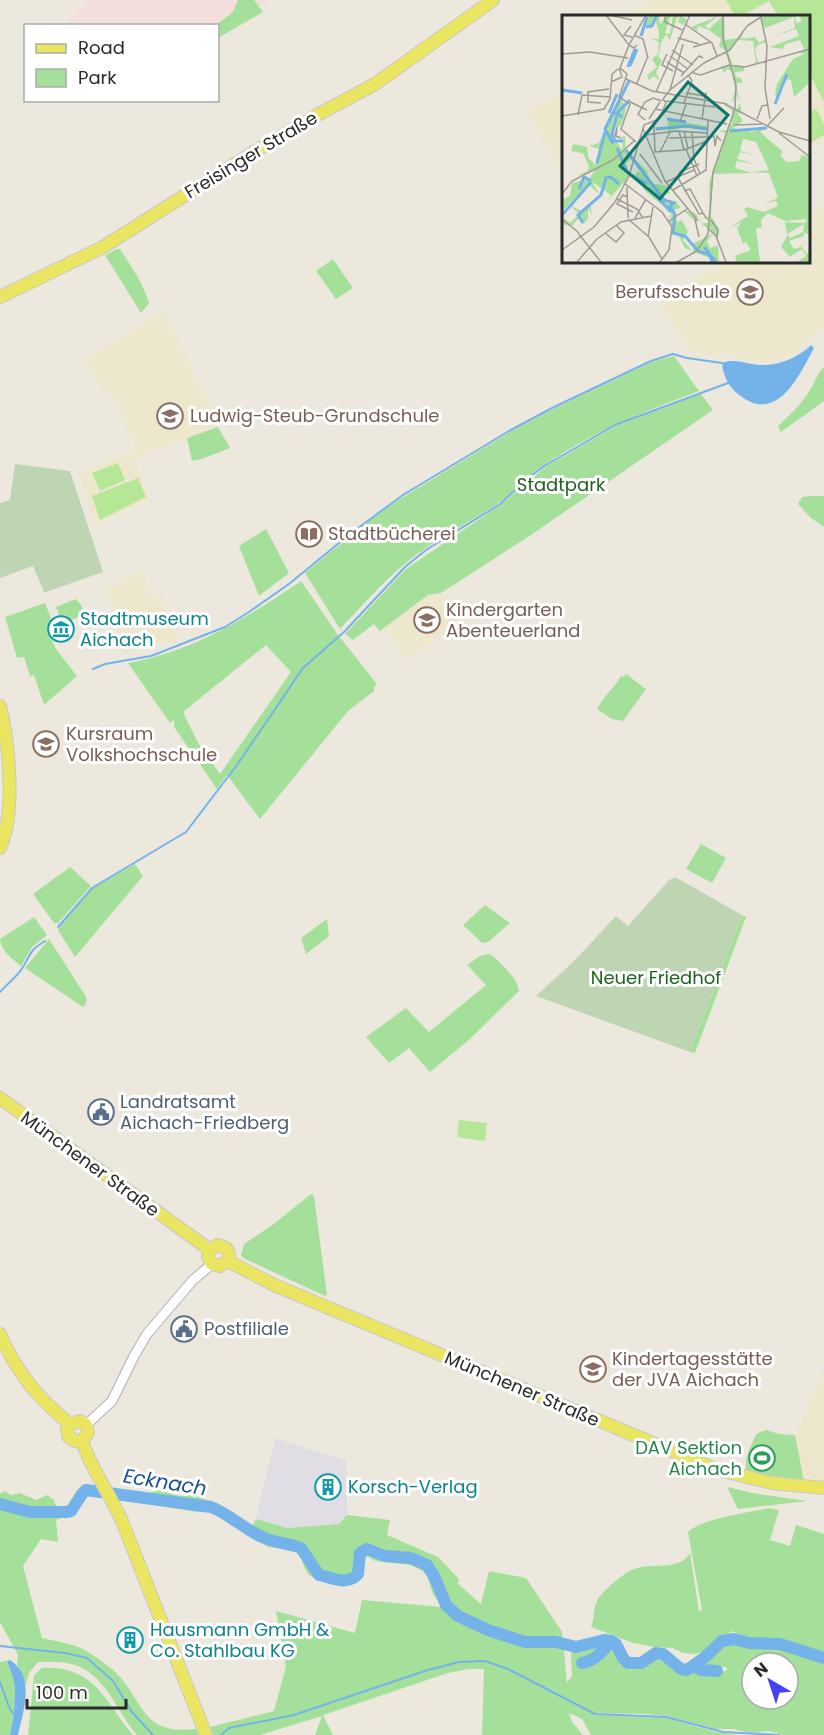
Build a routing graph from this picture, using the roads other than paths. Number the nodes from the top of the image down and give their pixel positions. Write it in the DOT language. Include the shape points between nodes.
graph roads {
  1 [pos="493,0"];
  2 [pos="0,297"];
  3 [pos="0,706"];
  4 [pos="0,848"];
  5 [pos="0,1098"];
  6 [pos="210,1250"];
  7 [pos="228,1261"];
  8 [pos="212,1264"];
  9 [pos="0,1334"];
  10 [pos="70,1424"];
  11 [pos="86,1425"];
  12 [pos="82,1441"];
  13 [pos="824,1488"];
  14 [pos="205,1732"];
  1 -- 2 [label="main road, Freisinger Straße" via="375,84 297,126 103,247"];
  3 -- 4 [label="main road" via="6,731 9,796"];
  5 -- 6 [label="main road, Münchener Straße"];
  6 -- 7 [label="main road, Münchener Straße" via="218,1245 226,1248"];
  6 -- 8 [label="main road"];
  7 -- 8 [label="main road" via="220,1266"];
  7 -- 13 [label="main road, Münchener Straße" via="271,1284 715,1469 772,1483"];
  8 -- 11 [label="street" via="147,1334 113,1400"];
  9 -- 10 [label="main road" via="24,1377"];
  10 -- 11 [label="main road" via="80,1421"];
  10 -- 12 [label="main road" via="69,1436"];
  11 -- 12 [label="main road" via="88,1432"];
  12 -- 14 [label="main road" via="113,1500"];
}
